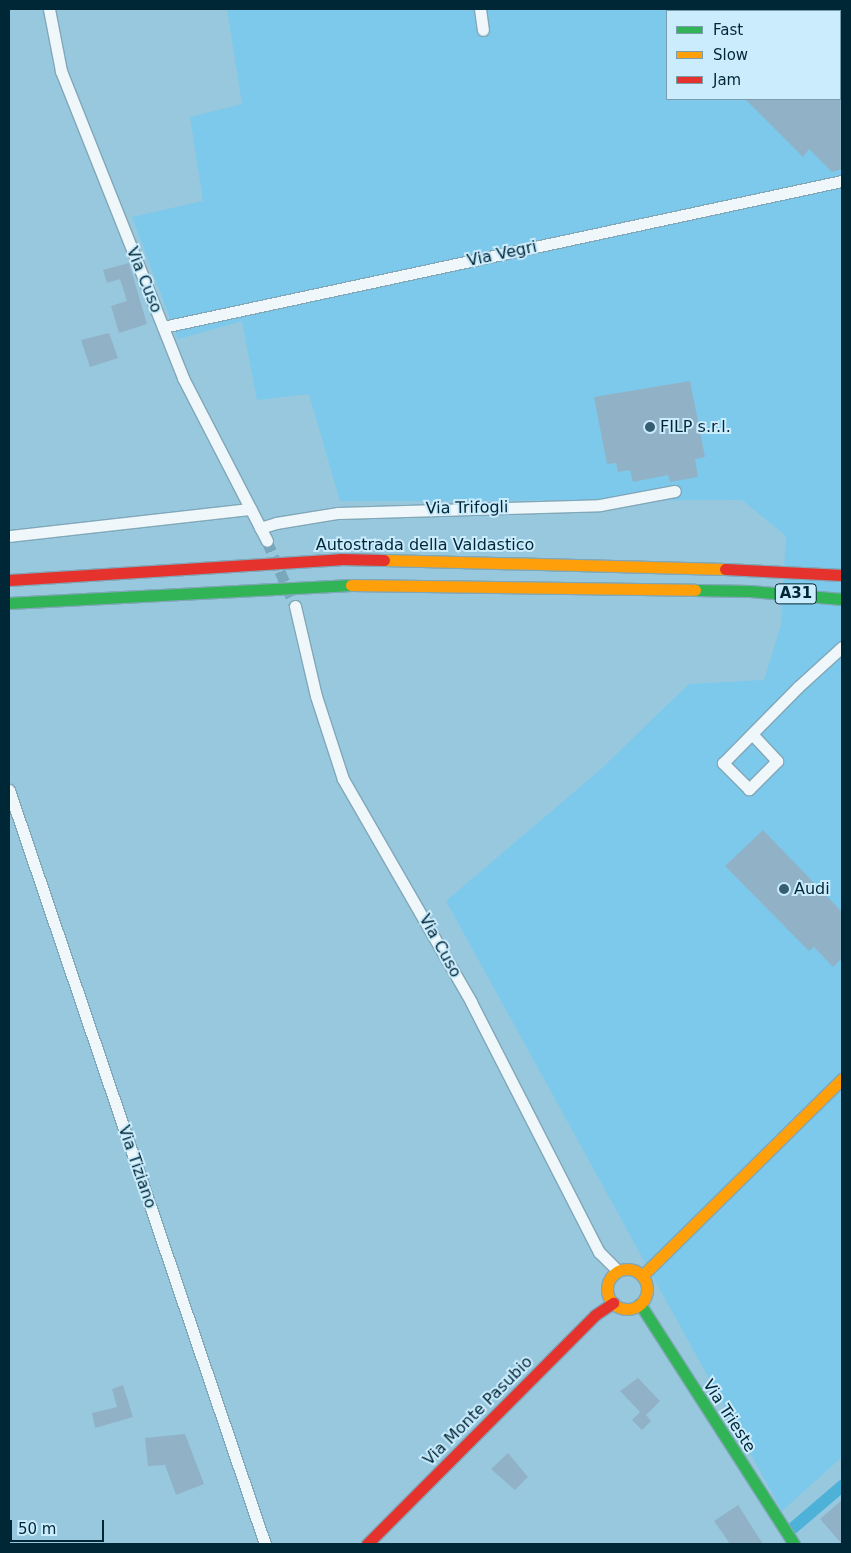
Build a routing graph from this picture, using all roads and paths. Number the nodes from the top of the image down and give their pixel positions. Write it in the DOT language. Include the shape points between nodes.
graph roads {
  1 [pos="49,9"];
  2 [pos="480,9"];
  3 [pos="484,30"];
  4 [pos="842,181"];
  5 [pos="163,326"];
  6 [pos="674,491"];
  7 [pos="250,509"];
  8 [pos="260,528"];
  9 [pos="9,536"];
  10 [pos="267,541"];
  11 [pos="842,576"];
  12 [pos="9,580"];
  13 [pos="842,599"];
  14 [pos="9,603"];
  15 [pos="295,606"];
  16 [pos="842,647"];
  17 [pos="752,734"];
  18 [pos="9,790"];
  19 [pos="842,1079"];
  20 [pos="618,1271"];
  21 [pos="642,1276"];
  22 [pos="613,1303"];
  23 [pos="640,1304"];
  24 [pos="265,1544"];
  25 [pos="367,1544"];
  26 [pos="794,1544"];
  1 -- 5 [label="street, Via Cuso" via="61,71"];
  2 -- 3 [label="street"];
  4 -- 5 [label="street, Via Vegri"];
  5 -- 7 [label="street, Via Cuso" via="183,378"];
  6 -- 8 [label="street, Via Trifogli" via="600,505 338,513"];
  7 -- 8 [label="street, Via Cuso"];
  7 -- 9 [label="street"];
  8 -- 10 [label="street, Via Cuso"];
  11 -- 12 [label="main road, Autostrada della Valdastico / A31" via="624,563 340,559"];
  13 -- 14 [label="main road, A31" via="750,591 319,585"];
  15 -- 20 [label="street, Via Cuso" via="316,696 343,779 471,1002 599,1252"];
  16 -- 17 [label="street"];
  17 -- 17 [label="street" via="723,763 749,789 778,761"];
  18 -- 24 [label="street, Via Tiziano"];
  19 -- 21 [label="main road"];
  20 -- 21 [label="main road" via="631,1270"];
  20 -- 22 [label="main road" via="607,1286"];
  21 -- 23 [label="main road" via="646,1293"];
  22 -- 23 [label="main road" via="629,1309"];
  22 -- 25 [label="main road, Via Monte Pasubio" via="595,1316"];
  23 -- 26 [label="main road, Via Trieste"];
}
